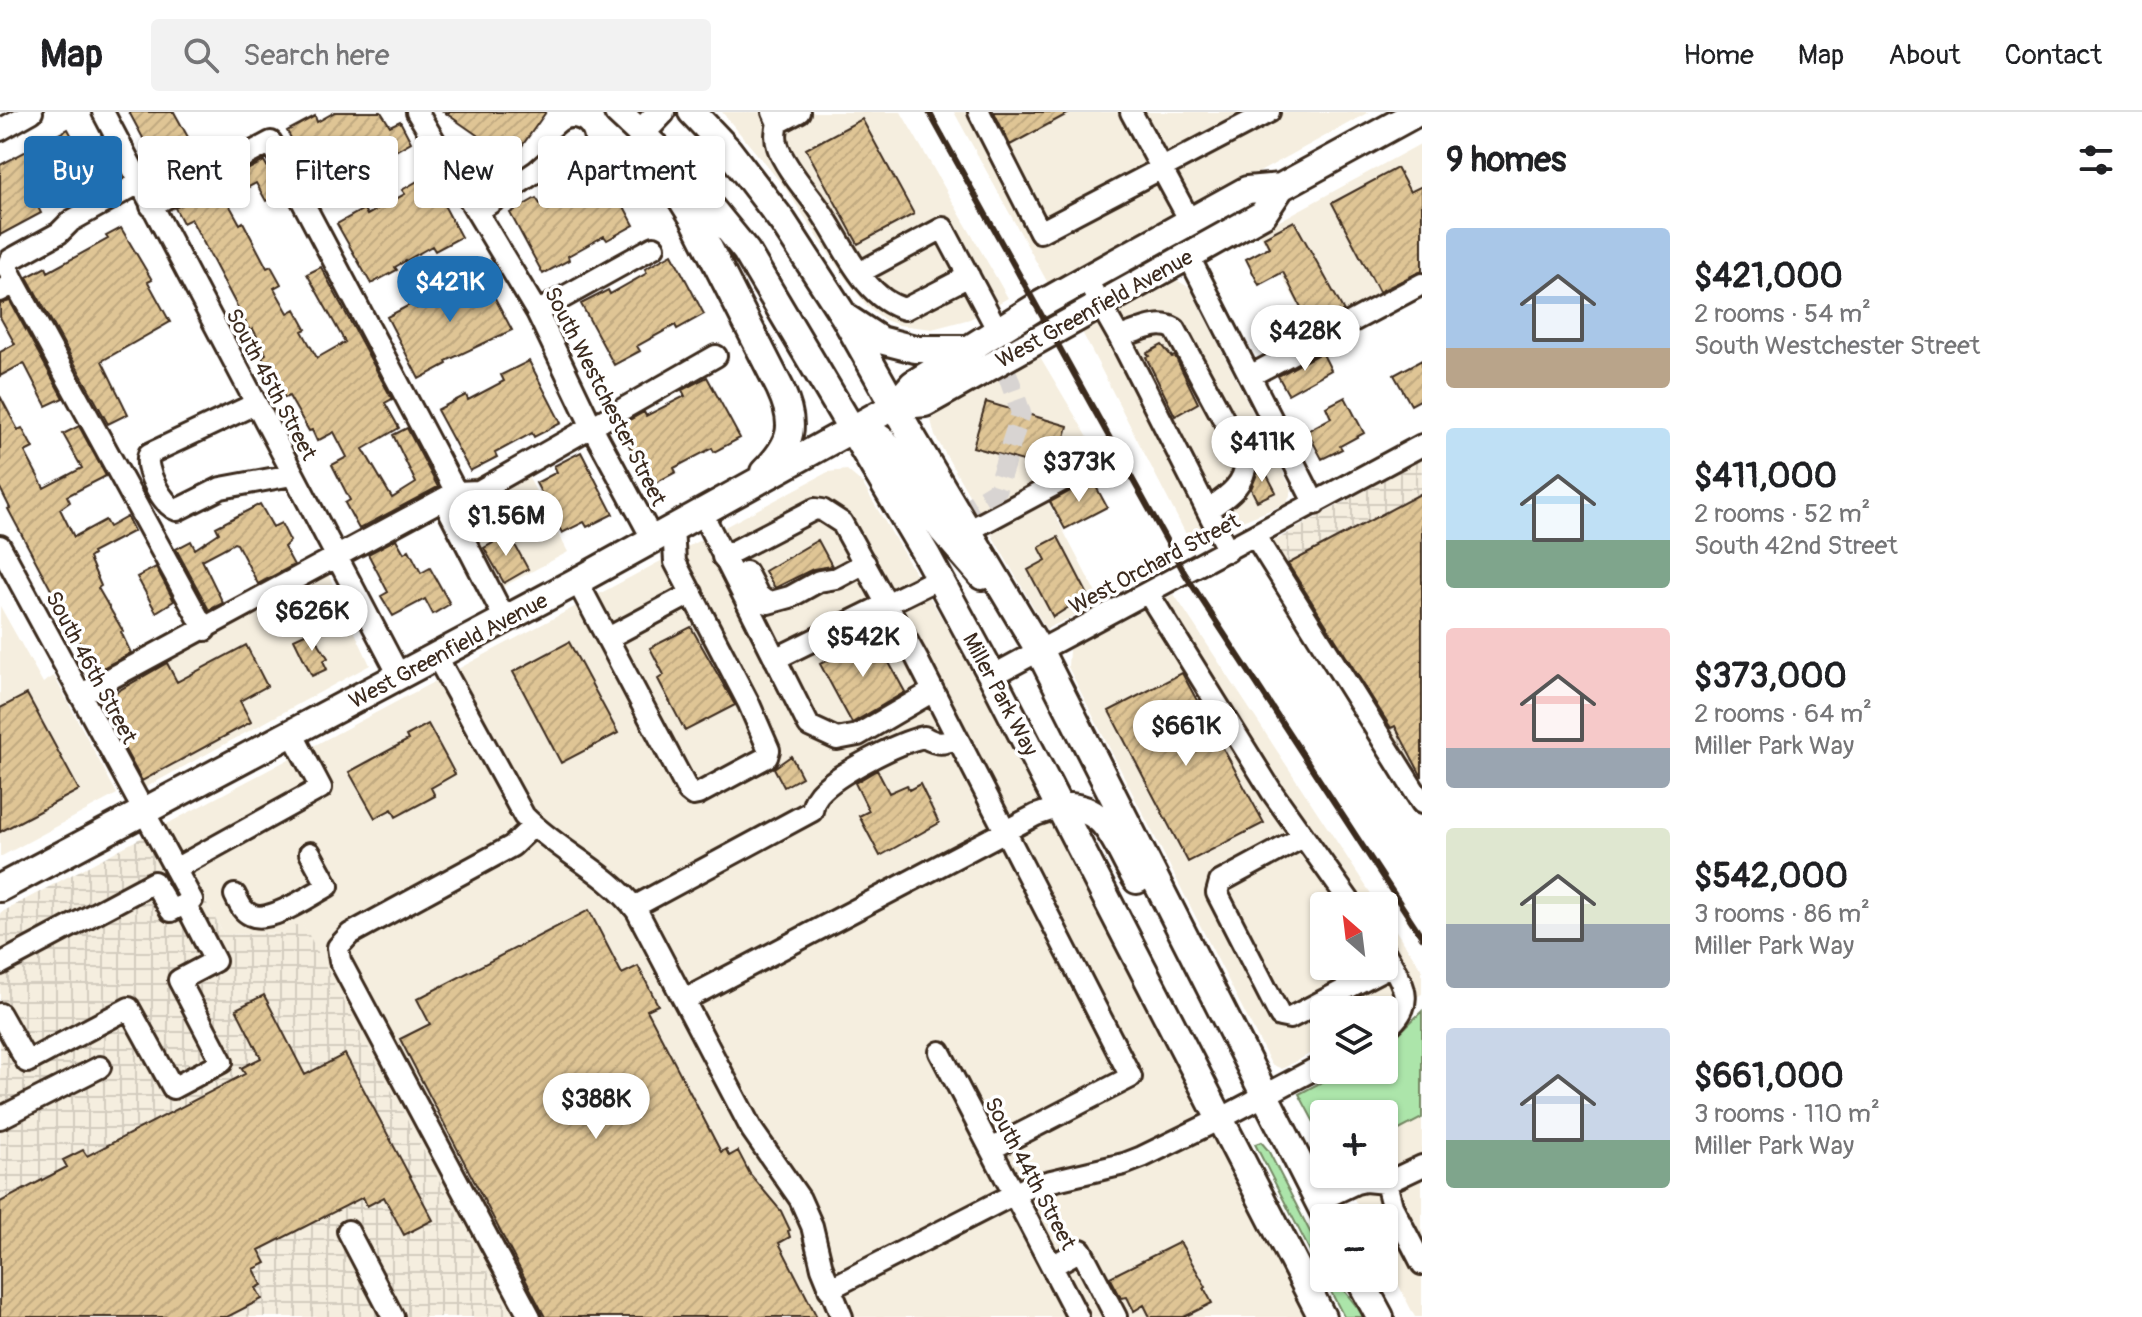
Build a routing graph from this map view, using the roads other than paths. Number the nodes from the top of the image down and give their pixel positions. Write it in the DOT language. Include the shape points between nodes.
graph roads {
  1 [pos="32,112"];
  2 [pos="103,112"];
  3 [pos="417,112"];
  4 [pos="618,112"];
  5 [pos="661,112"];
  6 [pos="692,112"];
  7 [pos="799,112"];
  8 [pos="979,112"];
  9 [pos="1131,112"];
  10 [pos="1269,112"];
  11 [pos="1418,112"];
  12 [pos="775,118"];
  13 [pos="0,130"];
  14 [pos="641,133"];
  15 [pos="250,153"];
  16 [pos="1161,168"];
  17 [pos="538,170"];
  18 [pos="138,181"];
  19 [pos="138,184"];
  20 [pos="1281,187"];
  21 [pos="152,208"];
  22 [pos="477,212"];
  23 [pos="1190,221"];
  24 [pos="654,247"];
  25 [pos="1188,255"];
  26 [pos="859,273"];
  27 [pos="969,276"];
  28 [pos="1086,279"];
  29 [pos="1422,284"];
  30 [pos="8,287"];
  31 [pos="1100,304"];
  32 [pos="537,312"];
  33 [pos="844,316"];
  34 [pos="998,331"];
  35 [pos="1119,337"];
  36 [pos="973,349"];
  37 [pos="716,356"];
  38 [pos="1250,376"];
  39 [pos="255,404"];
  40 [pos="894,406"];
  41 [pos="592,427"];
  42 [pos="851,429"];
  43 [pos="1422,445"];
  44 [pos="1101,460"];
  45 [pos="292,475"];
  46 [pos="754,482"];
  47 [pos="450,496"];
  48 [pos="1315,504"];
  49 [pos="1208,510"];
  50 [pos="701,511"];
  51 [pos="968,531"];
  52 [pos="663,532"];
  53 [pos="1255,536"];
  54 [pos="0,546"];
  55 [pos="1228,551"];
  56 [pos="728,554"];
  57 [pos="336,557"];
  58 [pos="865,563"];
  59 [pos="939,578"];
  60 [pos="577,581"];
  61 [pos="692,593"];
  62 [pos="1148,593"];
  63 [pos="1009,601"];
  64 [pos="887,604"];
  65 [pos="505,619"];
  66 [pos="205,630"];
  67 [pos="608,638"];
  68 [pos="1039,650"];
  69 [pos="437,657"];
  70 [pos="775,659"];
  71 [pos="992,676"];
  72 [pos="400,677"];
  73 [pos="933,691"];
  74 [pos="80,695"];
  75 [pos="292,733"];
  76 [pos="957,738"];
  77 [pos="1422,803"];
  78 [pos="1060,807"];
  79 [pos="142,811"];
  80 [pos="533,826"];
  81 [pos="1005,832"];
  82 [pos="1303,837"];
  83 [pos="310,853"];
  84 [pos="175,869"];
  85 [pos="0,888"];
  86 [pos="1343,892"];
  87 [pos="235,895"];
  88 [pos="185,903"];
  89 [pos="634,907"];
  90 [pos="1192,953"];
  91 [pos="0,964"];
  92 [pos="1398,977"];
  93 [pos="1362,980"];
  94 [pos="1343,996"];
  95 [pos="684,1000"];
  96 [pos="1310,1011"];
  97 [pos="0,1014"];
  98 [pos="1398,1017"];
  99 [pos="940,1052"];
  100 [pos="100,1067"];
  101 [pos="1310,1071"];
  102 [pos="1264,1095"];
  103 [pos="0,1118"];
  104 [pos="1220,1119"];
  105 [pos="991,1149"];
  106 [pos="1422,1166"];
  107 [pos="1398,1177"];
  108 [pos="1350,1188"];
  109 [pos="1387,1188"];
  110 [pos="1014,1194"];
  111 [pos="1320,1204"];
  112 [pos="1330,1204"];
  113 [pos="348,1231"];
  114 [pos="1422,1264"];
  115 [pos="1052,1266"];
  116 [pos="829,1289"];
  117 [pos="1367,1292"];
  118 [pos="393,1317"];
  119 [pos="530,1317"];
  120 [pos="842,1317"];
  121 [pos="1078,1317"];
  122 [pos="1116,1317"];
  123 [pos="1322,1317"];
  124 [pos="1380,1317"];
  1 -- 13 [label="street"];
  2 -- 18 [label="street, South 45th Street"];
  3 -- 22 [label="street, South Westchester Street"];
  4 -- 14 [label="main road, Miller Park Way"];
  5 -- 14 [label="main road"];
  6 -- 33 [label="main road" via="783,222"];
  7 -- 12 [label="street"];
  8 -- 16 [label="street" via="1040,232"];
  9 -- 16 [label="street"];
  10 -- 16 [label="street"];
  11 -- 20 [label="main road, West Greenfield Avenue"];
  12 -- 26 [label="street" via="779,151"];
  14 -- 42 [label="main road, Miller Park Way" via="680,170 746,251"];
  14 -- 46 [label="main road" via="693,217 789,412 786,444"];
  15 -- 47 [label="street" via="271,142"];
  16 -- 23 [label="street"];
  17 -- 22 [label="street"];
  19 -- 30 [label="street" via="10,260"];
  20 -- 23 [label="main road, West Greenfield Avenue" via="1247,190"];
  20 -- 25 [label="main road, West Greenfield Avenue" via="1263,214"];
  21 -- 39 [label="street, South 45th Street"];
  22 -- 32 [label="street, South Westchester Street"];
  23 -- 28 [label="main road, West Greenfield Avenue"];
  24 -- 32 [label="street"];
  25 -- 31 [label="main road, West Greenfield Avenue"];
  25 -- 38 [label="street"];
  26 -- 27 [label="street" via="890,306 905,309"];
  26 -- 27 [label="street" via="943,228"];
  27 -- 34 [label="street"];
  28 -- 31 [label="street"];
  28 -- 34 [label="main road, West Greenfield Avenue"];
  29 -- 38 [label="street"];
  30 -- 66 [label="street"];
  31 -- 35 [label="street"];
  31 -- 40 [label="main road, West Greenfield Avenue" via="925,403"];
  32 -- 41 [label="street, South Westchester Street"];
  33 -- 36 [label="main road" via="880,340 907,347"];
  33 -- 40 [label="main road"];
  34 -- 36 [label="main road, West Greenfield Avenue"];
  35 -- 49 [label="street"];
  35 -- 49 [label="street" via="1153,324 1175,329 1246,461 1242,480"];
  36 -- 40 [label="main road, West Greenfield Avenue" via="913,384"];
  37 -- 41 [label="street"];
  38 -- 48 [label="street"];
  39 -- 45 [label="street, South 45th Street"];
  39 -- 45 [label="street" via="149,454 147,465 166,503 177,510 221,488"];
  40 -- 42 [label="main road, West Greenfield Avenue"];
  40 -- 51 [label="main road"];
  41 -- 47 [label="street" via="479,491"];
  41 -- 52 [label="street, South Westchester Street"];
  42 -- 46 [label="main road, West Greenfield Avenue"];
  42 -- 59 [label="main road, Miller Park Way"];
  42 -- 63 [label="main road" via="868,430 884,441 959,551"];
  43 -- 48 [label="street, West Orchard Street"];
  44 -- 51 [label="street"];
  45 -- 57 [label="street, South 45th Street"];
  46 -- 50 [label="main road, West Greenfield Avenue"];
  47 -- 57 [label="street"];
  47 -- 65 [label="street"];
  48 -- 53 [label="street, West Orchard Street"];
  49 -- 55 [label="street"];
  50 -- 52 [label="main road, West Greenfield Avenue"];
  50 -- 56 [label="street"];
  51 -- 63 [label="main road"];
  52 -- 60 [label="main road, West Greenfield Avenue"];
  52 -- 61 [label="street"];
  53 -- 55 [label="street, West Orchard Street"];
  53 -- 77 [label="street"];
  54 -- 74 [label="street, South 46th Street"];
  55 -- 62 [label="street, West Orchard Street"];
  56 -- 58 [label="street" via="768,603"];
  56 -- 58 [label="street" via="807,512 822,510 842,523"];
  56 -- 70 [label="street"];
  57 -- 66 [label="street"];
  57 -- 72 [label="street, South 45th Street"];
  58 -- 64 [label="street"];
  59 -- 64 [label="street"];
  59 -- 71 [label="main road, Miller Park Way"];
  60 -- 65 [label="main road, West Greenfield Avenue"];
  60 -- 67 [label="street"];
  61 -- 67 [label="street"];
  61 -- 67 [label="street" via="770,754 693,795"];
  62 -- 68 [label="street, West Orchard Street"];
  62 -- 82 [label="street"];
  63 -- 68 [label="main road"];
  64 -- 70 [label="street"];
  64 -- 73 [label="street"];
  65 -- 69 [label="main road, West Greenfield Avenue"];
  66 -- 74 [label="street"];
  68 -- 71 [label="street, West Orchard Street"];
  68 -- 90 [label="main road"];
  69 -- 72 [label="main road, West Greenfield Avenue"];
  69 -- 80 [label="street" via="514,803"];
  70 -- 73 [label="street" via="809,726 837,739 858,735"];
  71 -- 78 [label="main road, Miller Park Way"];
  72 -- 75 [label="main road, West Greenfield Avenue"];
  73 -- 76 [label="street"];
  74 -- 79 [label="street, South 46th Street"];
  75 -- 79 [label="main road, West Greenfield Avenue"];
  75 -- 84 [label="street" via="321,788"];
  76 -- 81 [label="street"];
  76 -- 89 [label="street" via="943,744 914,739 864,763 835,779 820,793 812,811"];
  78 -- 81 [label="street"];
  78 -- 90 [label="main road" via="1087,808 1097,816"];
  78 -- 104 [label="main road, Miller Park Way"];
  79 -- 84 [label="street, South 46th Street"];
  79 -- 85 [label="main road, West Greenfield Avenue"];
  80 -- 89 [label="street"];
  80 -- 119 [label="street" via="519,842 350,934 338,947 340,961"];
  81 -- 95 [label="street"];
  81 -- 105 [label="street" via="1131,1077"];
  82 -- 86 [label="street"];
  82 -- 96 [label="street" via="1220,882 1217,893 1280,1016"];
  83 -- 87 [label="street" via="328,886 266,917 243,910"];
  84 -- 88 [label="street, South 46th Street" via="192,900"];
  88 -- 91 [label="street" via="171,911 154,882"];
  88 -- 97 [label="street" via="215,961 179,980 222,1062 173,1088 129,1008 27,1062"];
  89 -- 95 [label="street"];
  90 -- 102 [label="main road"];
  92 -- 98 [label="street" via="1405,1002"];
  93 -- 94 [label="street"];
  95 -- 116 [label="street" via="752,1130 800,1199"];
  99 -- 105 [label="street, South 44th Street"];
  100 -- 103 [label="street"];
  101 -- 102 [label="street"];
  102 -- 104 [label="street"];
  102 -- 111 [label="main road"];
  104 -- 110 [label="street" via="1124,1164 1047,1180"];
  104 -- 123 [label="main road, Miller Park Way"];
  105 -- 110 [label="street, South 44th Street"];
  106 -- 107 [label="street"];
  108 -- 112 [label="street"];
  109 -- 114 [label="street"];
  110 -- 115 [label="street, South 44th Street"];
  110 -- 116 [label="street"];
  113 -- 118 [label="street"];
  115 -- 121 [label="street, South 44th Street"];
  115 -- 122 [label="street" via="1081,1250"];
  116 -- 120 [label="street"];
  117 -- 124 [label="main road"];
}
